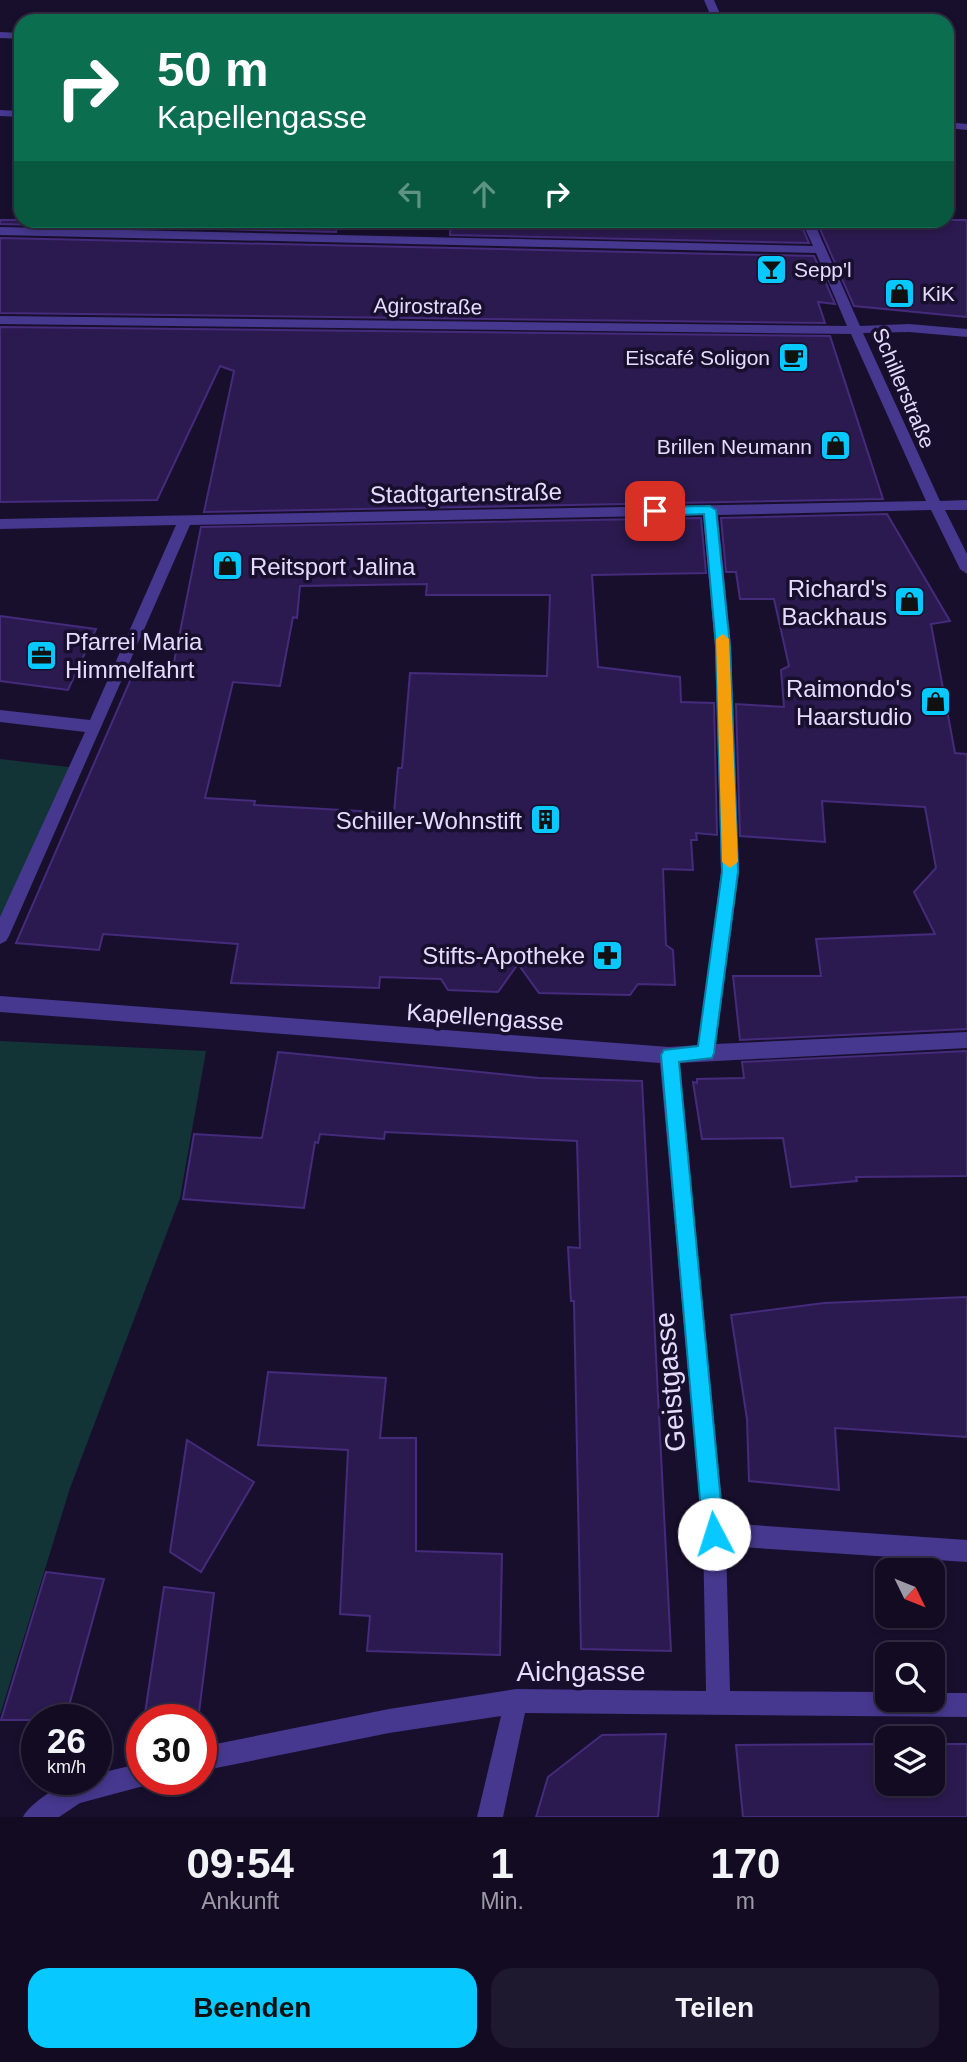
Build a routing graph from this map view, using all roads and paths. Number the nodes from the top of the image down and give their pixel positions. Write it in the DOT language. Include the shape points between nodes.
graph roads {
  1 [pos="811,228"];
  2 [pos="0,231"];
  3 [pos="821,250"];
  4 [pos="0,320"];
  5 [pos="856,329"];
  6 [pos="967,333"];
  7 [pos="933,505"];
  8 [pos="967,505"];
  9 [pos="710,510"];
  10 [pos="185,522"];
  11 [pos="0,524"];
  12 [pos="967,569"];
  13 [pos="0,716"];
  14 [pos="95,727"];
  15 [pos="0,936"];
  16 [pos="0,1004"];
  17 [pos="967,1040"];
  18 [pos="706,1053"];
  19 [pos="670,1055"];
  20 [pos="714,1534"];
  21 [pos="967,1551"];
  22 [pos="516,1701"];
  23 [pos="718,1703"];
  24 [pos="967,1705"];
  25 [pos="217,1756"];
  26 [pos="126,1779"];
  27 [pos="36,1817"];
  28 [pos="490,1817"];
  1 -- 3 [label="street, Schillerstraße"];
  2 -- 3 [label="street"];
  3 -- 5 [label="street, Schillerstraße"];
  4 -- 5 [label="street, Agirostraße"];
  5 -- 6 [label="street, Agirostraße"];
  5 -- 7 [label="street, Schillerstraße"];
  7 -- 8 [label="street, Stadtgartenstraße"];
  7 -- 9 [label="street, Stadtgartenstraße"];
  7 -- 12 [label="street, Schillerstraße"];
  9 -- 10 [label="street, Stadtgartenstraße"];
  9 -- 18 [label="street" via="723,646 730,872"];
  10 -- 11 [label="street, Stadtgartenstraße"];
  10 -- 14 [label="street"];
  13 -- 14 [label="street"];
  14 -- 15 [label="street"];
  16 -- 19 [label="street, Kapellengasse"];
  17 -- 18 [label="street, Kapellengasse"];
  18 -- 19 [label="street, Kapellengasse"];
  19 -- 20 [label="street, Geistgasse"];
  20 -- 21 [label="street"];
  20 -- 23 [label="street, Geistgasse"];
  22 -- 23 [label="street, Aichgasse"];
  22 -- 25 [label="street, Aichgasse"];
  22 -- 28 [label="street"];
  23 -- 24 [label="street, Aichgasse"];
  26 -- 27 [label="street" via="75,1792"];
}
